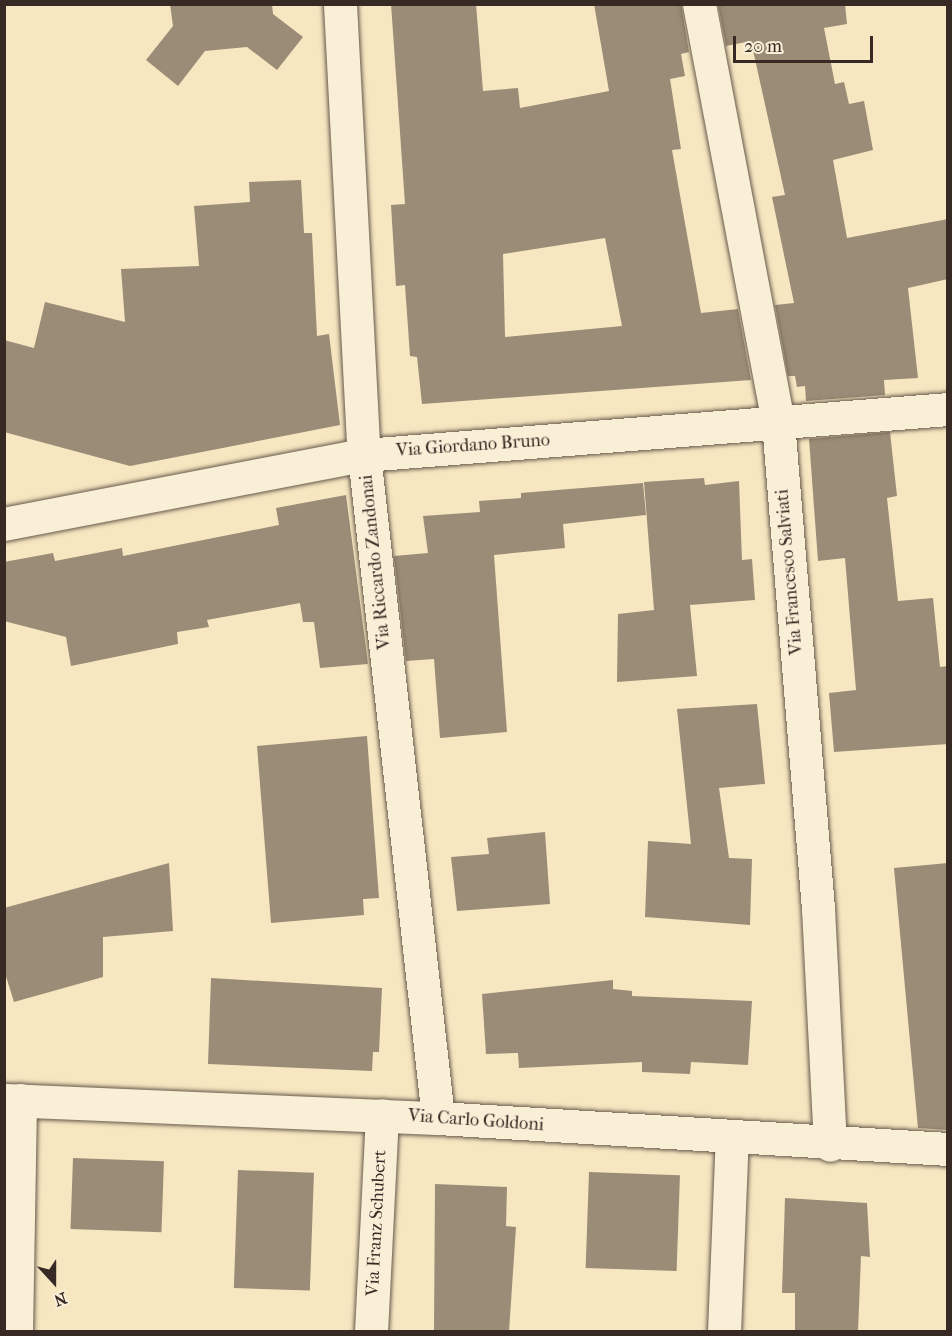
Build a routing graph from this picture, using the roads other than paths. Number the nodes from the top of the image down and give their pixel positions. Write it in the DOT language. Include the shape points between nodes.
graph roads {
  1 [pos="340,4"];
  2 [pos="699,4"];
  3 [pos="948,409"];
  4 [pos="778,422"];
  5 [pos="364,455"];
  6 [pos="4,524"];
  7 [pos="12,1100"];
  8 [pos="382,1115"];
  9 [pos="438,1118"];
  10 [pos="732,1137"];
  11 [pos="830,1145"];
  12 [pos="948,1149"];
  13 [pos="16,1332"];
  14 [pos="371,1332"];
  15 [pos="724,1332"];
  1 -- 5 [label="street, Via Riccardo Zandonai"];
  2 -- 4 [label="street, Via Francesco Salviati"];
  3 -- 4 [label="street, Via Giordano Bruno"];
  4 -- 5 [label="street, Via Giordano Bruno"];
  4 -- 11 [label="street, Via Francesco Salviati" via="818,908"];
  5 -- 6 [label="street, Via Giordano Bruno"];
  5 -- 9 [label="street, Via Riccardo Zandonai"];
  7 -- 8 [label="street, Via Carlo Goldoni"];
  7 -- 13 [label="street"];
  8 -- 9 [label="street, Via Carlo Goldoni"];
  8 -- 14 [label="street, Via Franz Schubert"];
  9 -- 10 [label="street, Via Carlo Goldoni"];
  10 -- 11 [label="street, Via Carlo Goldoni"];
  10 -- 15 [label="street"];
  11 -- 12 [label="street, Via Carlo Goldoni"];
}
